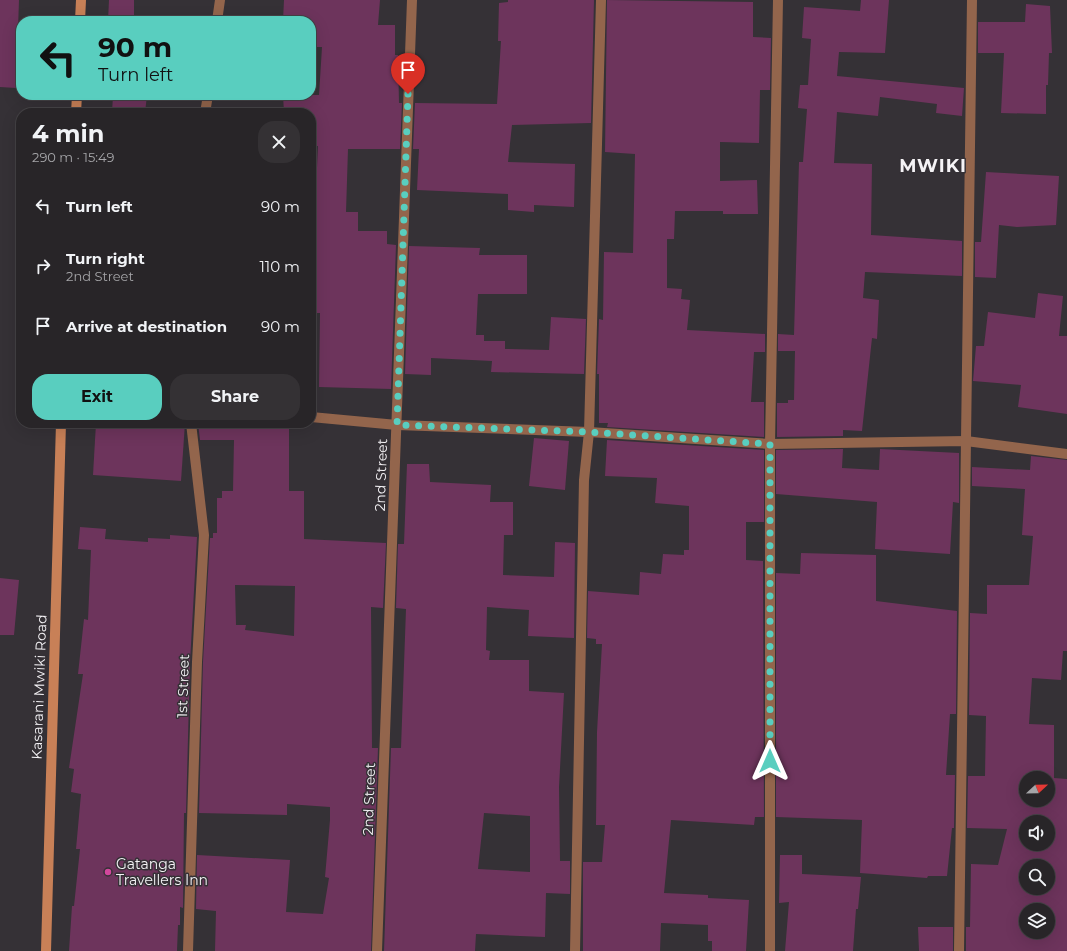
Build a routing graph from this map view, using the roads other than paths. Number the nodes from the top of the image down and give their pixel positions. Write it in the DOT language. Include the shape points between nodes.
graph roads {
  1 [pos="81,0"];
  2 [pos="220,0"];
  3 [pos="412,0"];
  4 [pos="600,0"];
  5 [pos="778,0"];
  6 [pos="972,0"];
  7 [pos="80,16"];
  8 [pos="218,16"];
  9 [pos="316,417"];
  10 [pos="397,425"];
  11 [pos="61,428"];
  12 [pos="192,428"];
  13 [pos="589,432"];
  14 [pos="966,441"];
  15 [pos="770,444"];
  16 [pos="1067,454"];
  17 [pos="46,951"];
  18 [pos="188,951"];
  19 [pos="377,951"];
  20 [pos="575,951"];
  21 [pos="770,951"];
  22 [pos="959,951"];
  1 -- 7 [label="main road"];
  2 -- 8 [label="street"];
  3 -- 10 [label="street, 2nd Street"];
  4 -- 13 [label="street"];
  5 -- 15 [label="street"];
  6 -- 14 [label="street"];
  9 -- 10 [label="street"];
  10 -- 13 [label="street"];
  10 -- 19 [label="street, 2nd Street"];
  11 -- 17 [label="main road, Kasarani Mwiki Road"];
  12 -- 18 [label="street, 1st Street" via="204,535 197,662"];
  13 -- 15 [label="street"];
  13 -- 20 [label="street" via="584,480"];
  14 -- 15 [label="street"];
  14 -- 16 [label="street"];
  14 -- 22 [label="street"];
  15 -- 21 [label="street"];
}
